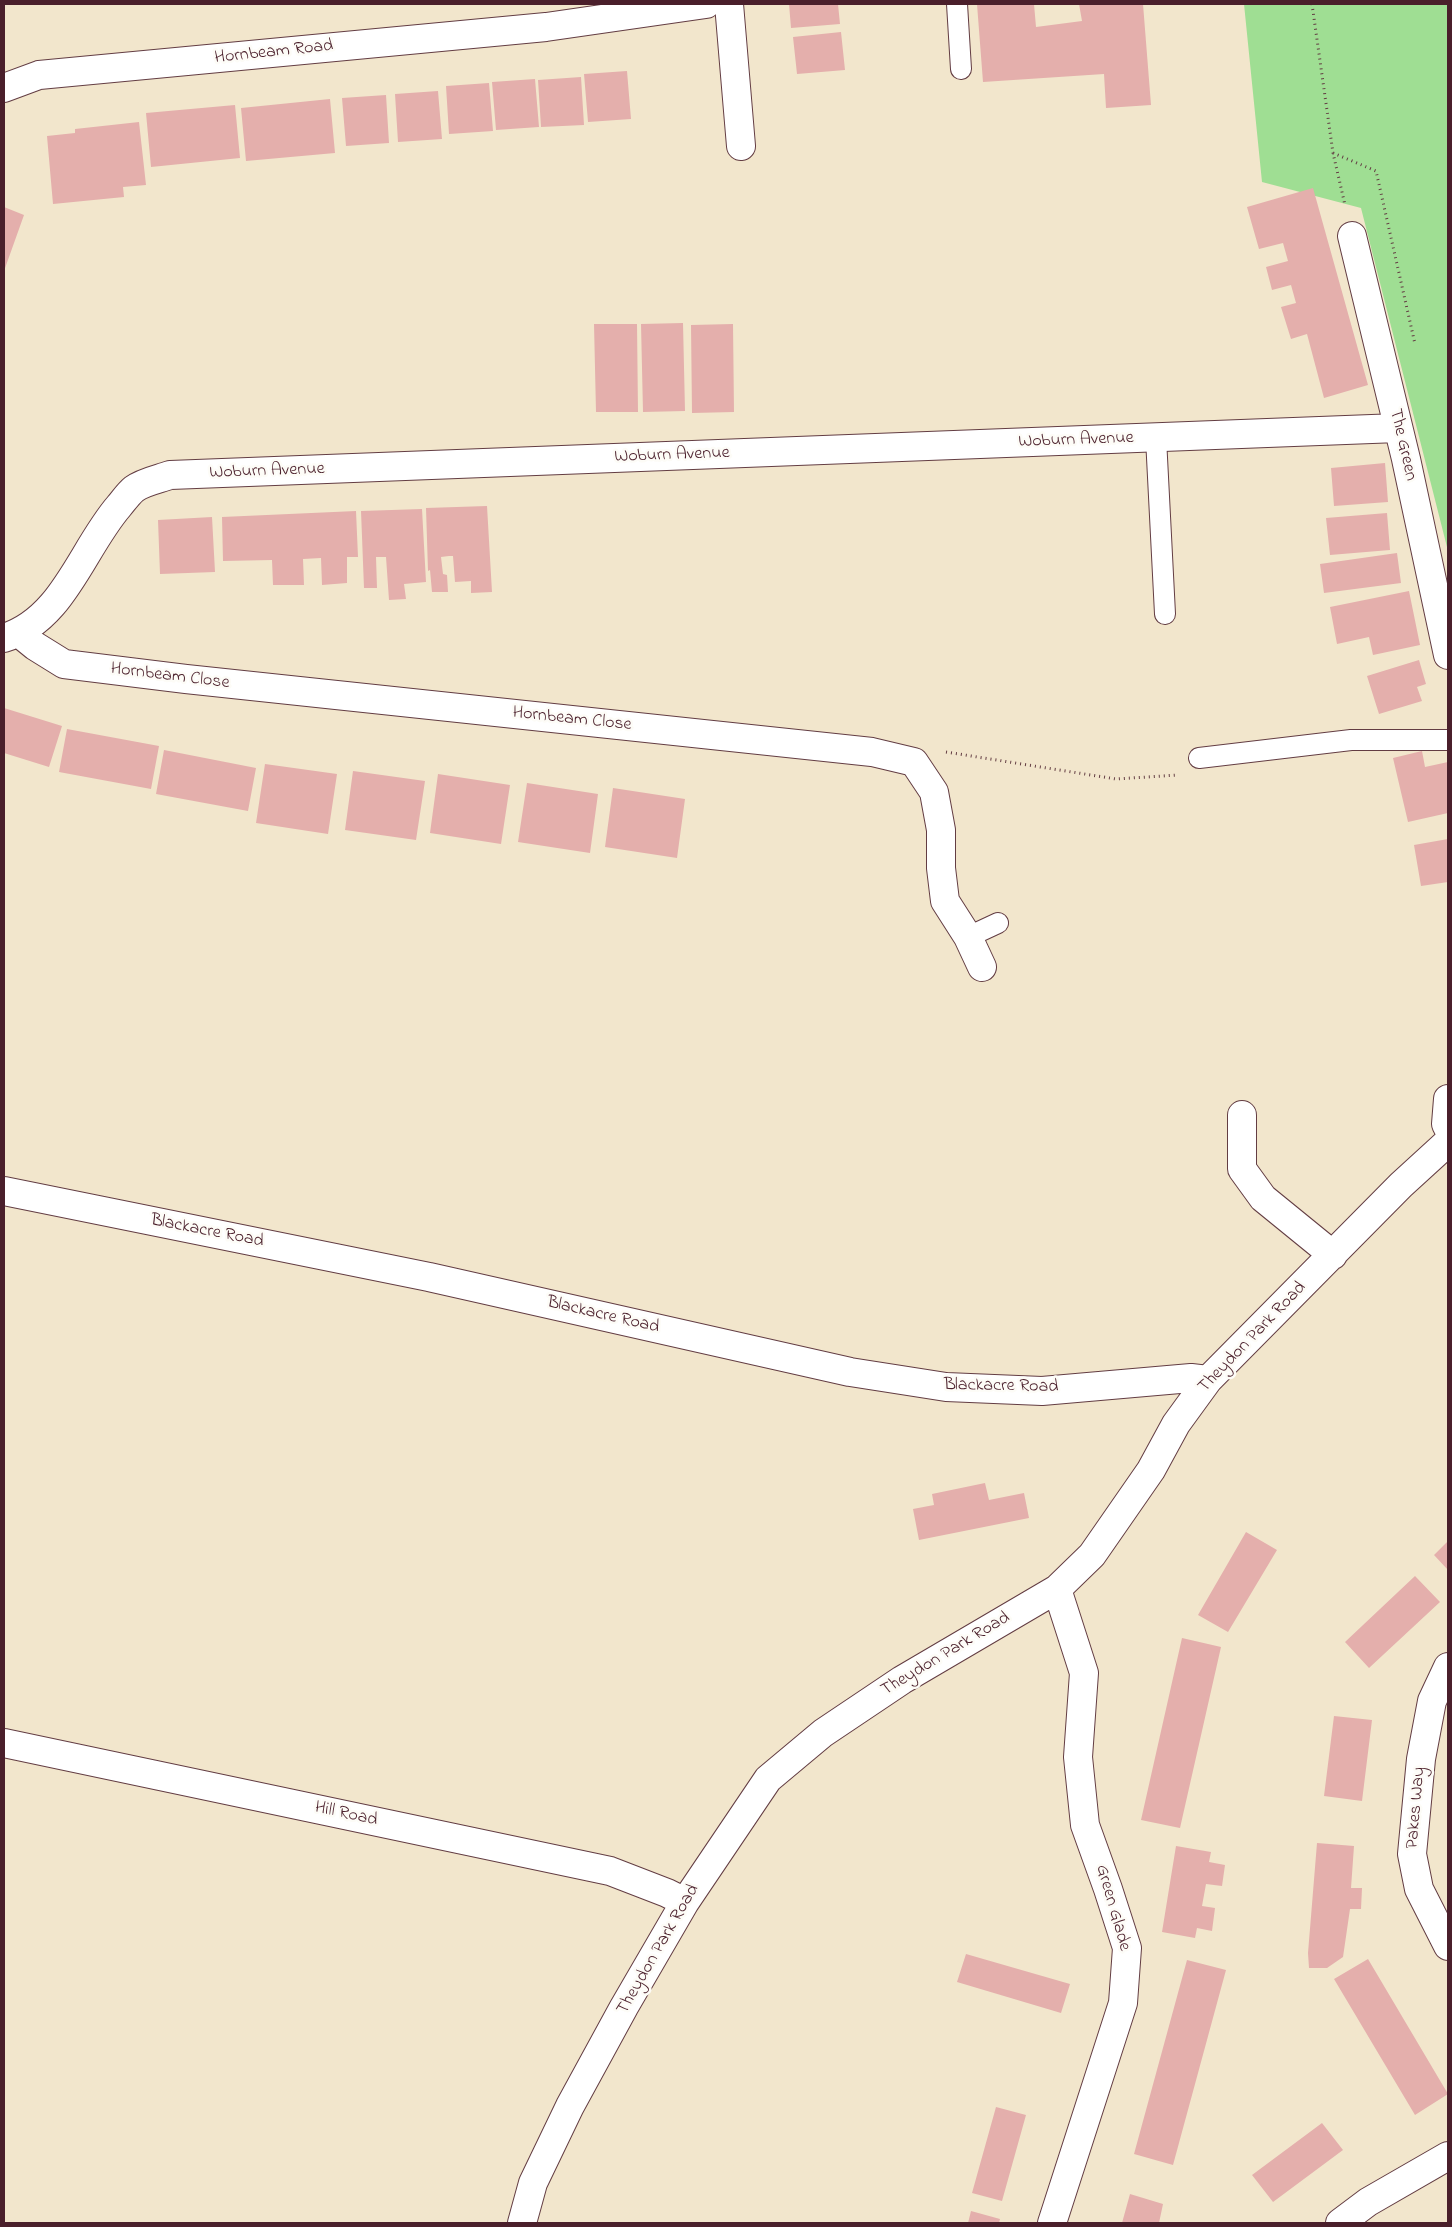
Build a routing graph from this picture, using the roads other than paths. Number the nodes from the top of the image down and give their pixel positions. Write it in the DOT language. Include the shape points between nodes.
graph roads {
  1 [pos="706,4"];
  2 [pos="729,4"];
  3 [pos="956,4"];
  4 [pos="544,15"];
  5 [pos="961,69"];
  6 [pos="4,88"];
  7 [pos="741,146"];
  8 [pos="1352,236"];
  9 [pos="1398,428"];
  10 [pos="1156,438"];
  11 [pos="1165,614"];
  12 [pos="11,636"];
  13 [pos="1448,655"];
  14 [pos="1448,740"];
  15 [pos="1199,758"];
  16 [pos="998,922"];
  17 [pos="968,937"];
  18 [pos="982,967"];
  19 [pos="1448,1099"];
  20 [pos="1242,1116"];
  21 [pos="1448,1128"];
  22 [pos="1448,1142"];
  23 [pos="4,1191"];
  24 [pos="1334,1255"];
  25 [pos="1208,1380"];
  26 [pos="1057,1589"];
  27 [pos="1448,1667"];
  28 [pos="4,1742"];
  29 [pos="684,1902"];
  30 [pos="1448,1946"];
  31 [pos="1448,2156"];
  32 [pos="522,2223"];
  33 [pos="1052,2223"];
  34 [pos="1340,2223"];
  1 -- 4 [label="street, Hornbeam Road"];
  2 -- 7 [label="street"];
  3 -- 5 [label="lane"];
  4 -- 6 [label="street, Hornbeam Road" via="39,75"];
  8 -- 9 [label="street, The Green"];
  9 -- 10 [label="street, Woburn Avenue"];
  9 -- 13 [label="street, The Green"];
  10 -- 11 [label="lane"];
  10 -- 12 [label="street, Woburn Avenue" via="170,475 135,488 110,516 62,593 41,618"];
  12 -- 17 [label="street, Hornbeam Close" via="64,664 186,680 872,752 914,762 934,792 941,830 945,901"];
  14 -- 15 [label="lane" via="1351,740"];
  16 -- 17 [label="lane"];
  17 -- 18 [label="street"];
  19 -- 21 [label="street"];
  20 -- 24 [label="street" via="1242,1169 1264,1198"];
  22 -- 24 [label="street, Theydon Park Road" via="1401,1185"];
  23 -- 25 [label="street, Blackacre Road" via="429,1277 850,1372 946,1387 1042,1391 1191,1378"];
  24 -- 25 [label="street, Theydon Park Road"];
  25 -- 26 [label="street, Theydon Park Road" via="1092,1555"];
  26 -- 29 [label="street, Theydon Park Road" via="894,1686 823,1733 768,1779"];
  26 -- 33 [label="street, Green Glade" via="1084,1673 1078,1757 1085,1825 1127,1948 1123,2003"];
  27 -- 30 [label="street, Pakes Way" via="1432,1701 1421,1760 1412,1854 1419,1889"];
  28 -- 29 [label="street, Hill Road" via="610,1871"];
  29 -- 32 [label="street, Theydon Park Road" via="570,2106 533,2182"];
  31 -- 34 [label="street" via="1368,2202"];
}
